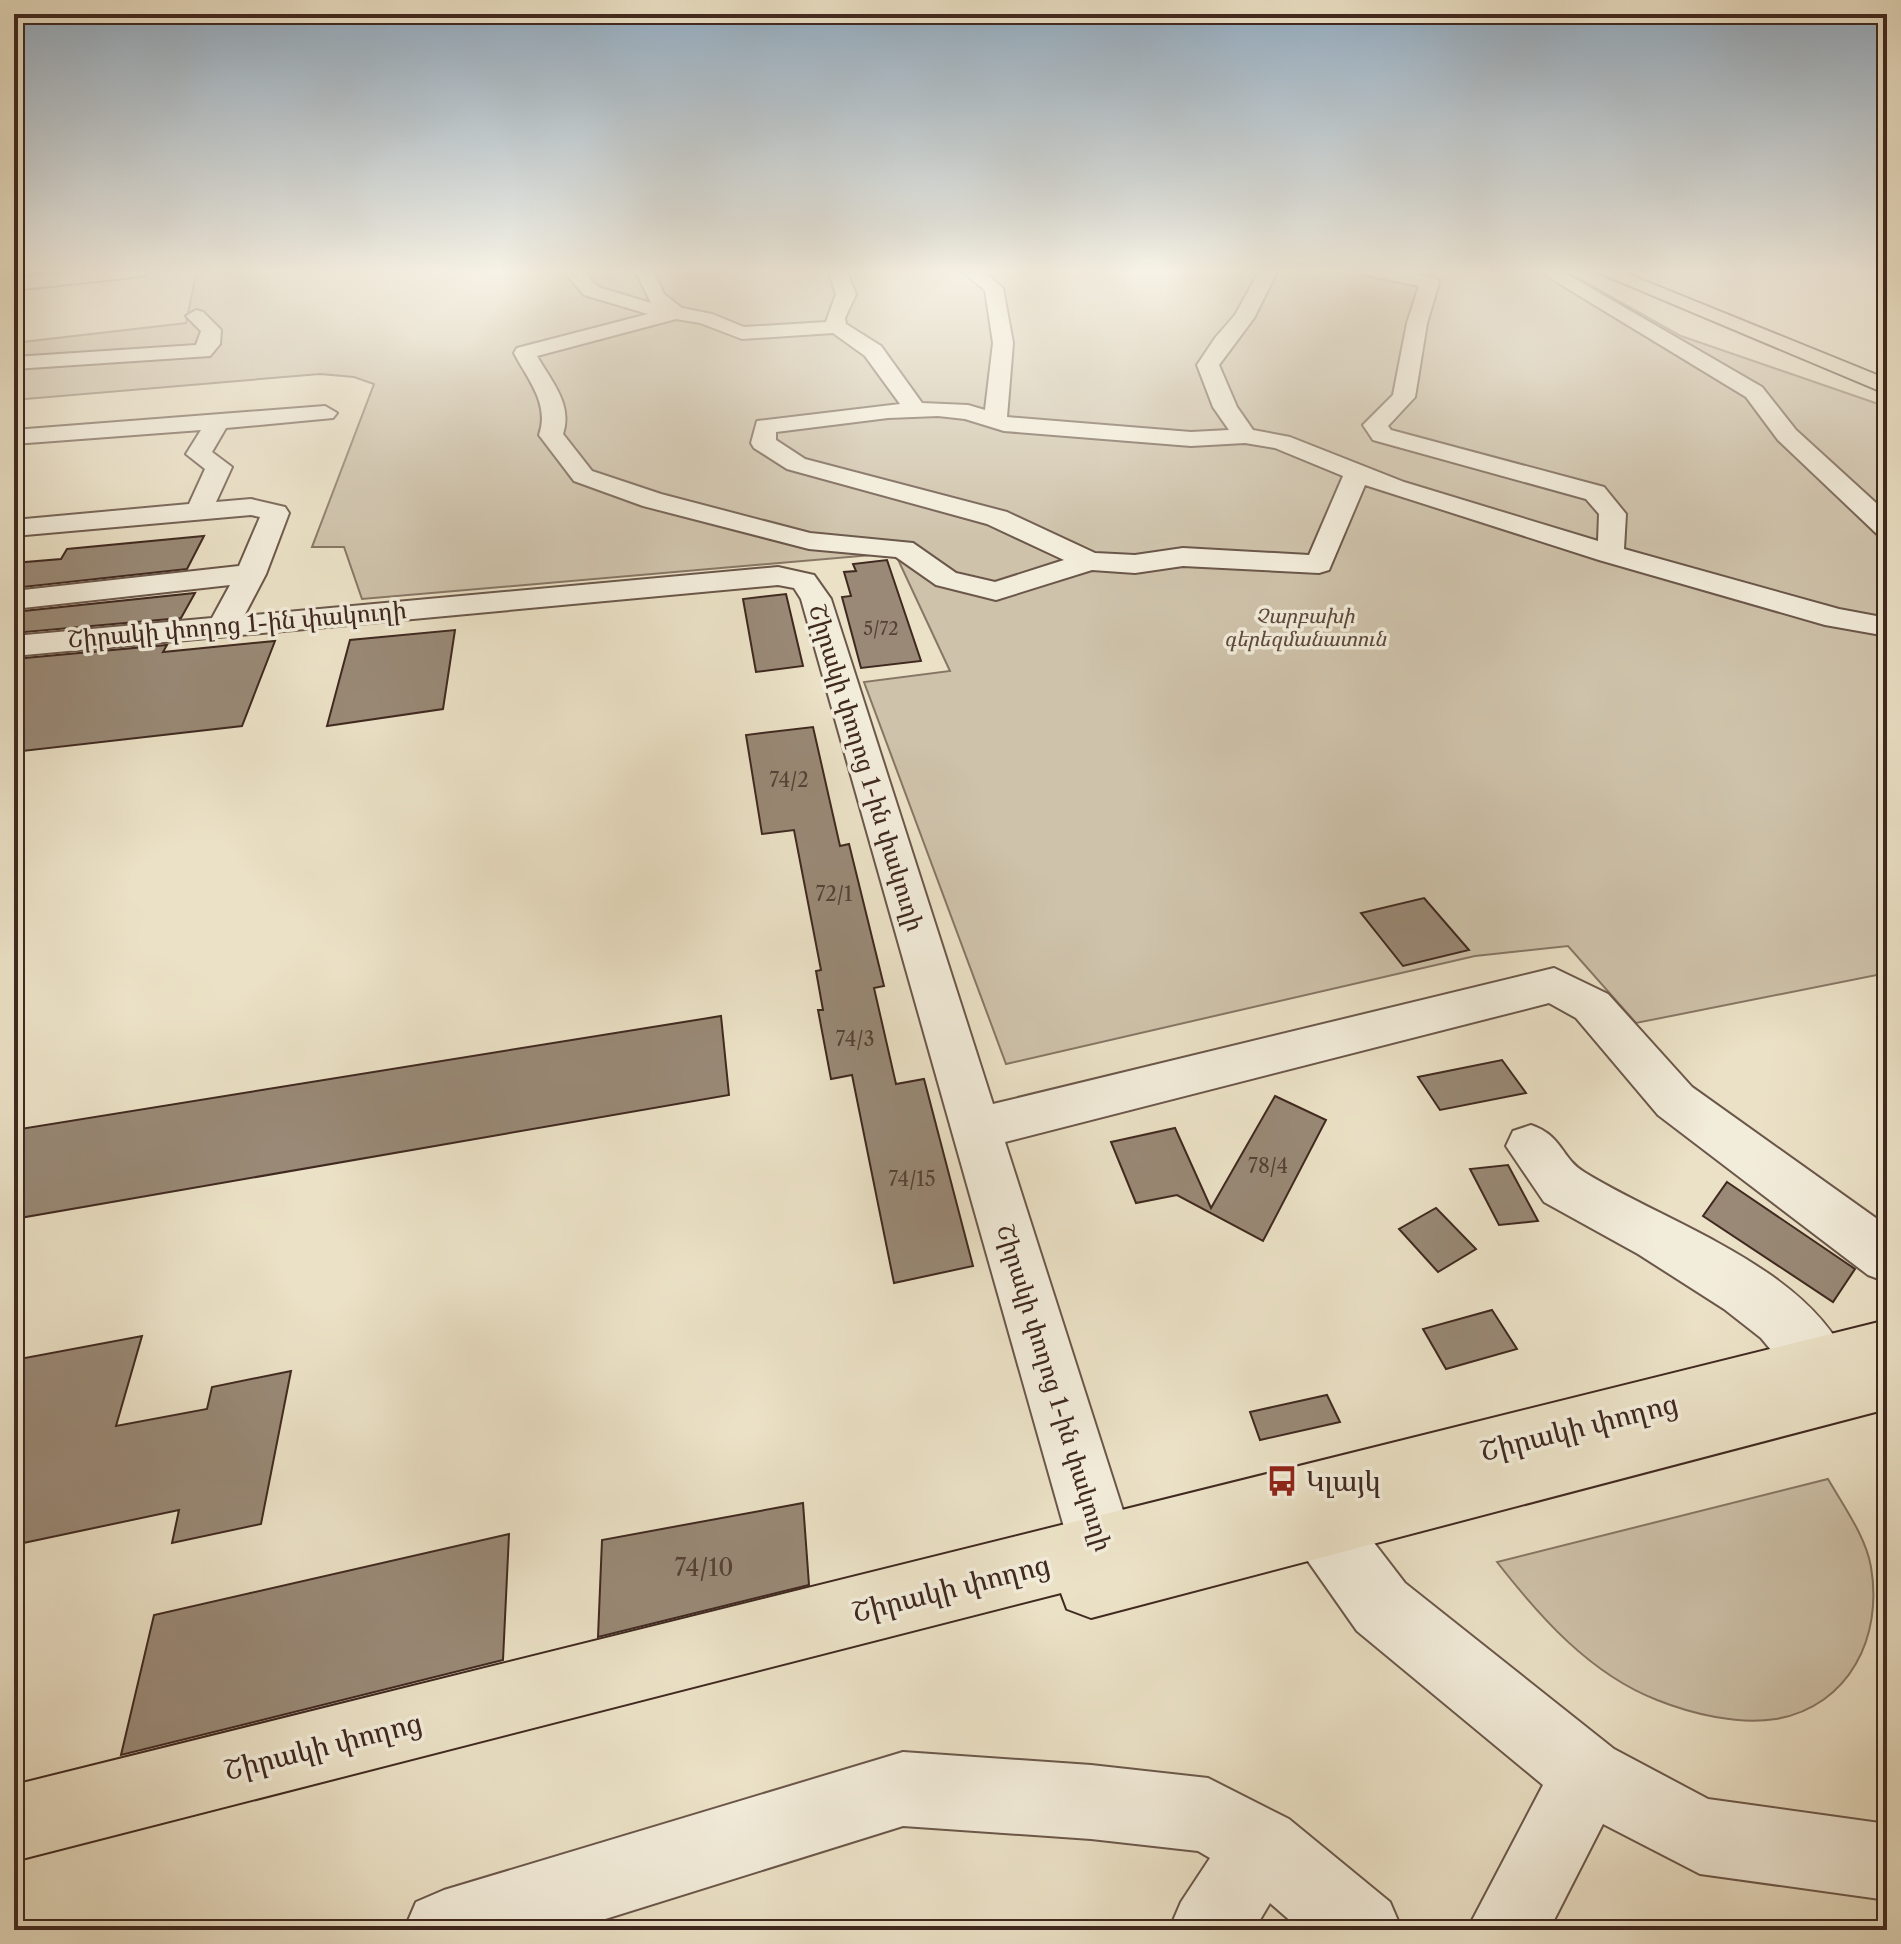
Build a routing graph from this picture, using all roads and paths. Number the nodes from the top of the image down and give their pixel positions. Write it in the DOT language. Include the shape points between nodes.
graph roads {
  1 [pos="50,361"];
  2 [pos="529,361"];
  3 [pos="880,361"];
  4 [pos="1001,361"];
  5 [pos="1211,361"];
  6 [pos="1410,361"];
  7 [pos="1701,361"];
  8 [pos="1823,361"];
  9 [pos="1849,361"];
  10 [pos="14,363"];
  11 [pos="1887,376"];
  12 [pos="72,382"];
  13 [pos="29,385"];
  14 [pos="1887,387"];
  15 [pos="916,410"];
  16 [pos="325,413"];
  17 [pos="218,421"];
  18 [pos="995,422"];
  19 [pos="17,428"];
  20 [pos="1245,436"];
  21 [pos="1357,473"];
  22 [pos="198,513"];
  23 [pos="14,528"];
  24 [pos="1887,528"];
  25 [pos="1609,554"];
  26 [pos="1090,561"];
  27 [pos="251,574"];
  28 [pos="14,600"];
  29 [pos="223,626"];
  30 [pos="1887,627"];
  31 [pos="14,646"];
  32 [pos="976,1129"];
  33 [pos="1531,1146"];
  34 [pos="1887,1257"];
  35 [pos="1870,1370"];
  36 [pos="1312,1514"];
  37 [pos="1108,1565"];
  38 [pos="1588,1775"];
  39 [pos="14,1823"];
  40 [pos="1262,1846"];
  41 [pos="14,1854"];
  42 [pos="1887,1862"];
  43 [pos="444,1930"];
  44 [pos="1209,1930"];
  45 [pos="1362,1930"];
  46 [pos="1507,1930"];
  1 -- 10 [label="street"];
  2 -- 26 [label="street" via="554,406 551,435 583,476 809,541 903,549 946,579 996,591"];
  3 -- 15 [label="street"];
  4 -- 18 [label="street"];
  5 -- 20 [label="street" via="1225,407"];
  6 -- 25 [label="street" via="1404,397 1375,425 1382,435 1595,493 1611,507 1616,523"];
  7 -- 24 [label="street" via="1754,392 1787,435"];
  8 -- 14 [label="main road"];
  9 -- 11 [label="main road"];
  12 -- 13 [label="street"];
  15 -- 18 [label="street" via="968,412"];
  15 -- 26 [label="street" via="765,426 763,443 796,464 997,518"];
  16 -- 17 [label="street"];
  17 -- 19 [label="street"];
  17 -- 22 [label="street" via="198,454 219,467"];
  18 -- 20 [label="street" via="1191,439"];
  20 -- 21 [label="street" via="1281,442"];
  21 -- 25 [label="street"];
  21 -- 26 [label="street" via="1319,564 1183,557 1135,564"];
  22 -- 23 [label="street"];
  22 -- 27 [label="street" via="259,507 275,513"];
  25 -- 30 [label="street" via="1836,618"];
  27 -- 28 [label="street"];
  27 -- 29 [label="street"];
  29 -- 31 [label="street, Շիրակի փողոց 1-ին փակուղի"];
  29 -- 32 [label="street, Շիրակի փողոց 1-ին փակուղի" via="778,576 804,581 816,599"];
  32 -- 34 [label="street" via="1554,985 1592,1006 1675,1101"];
  32 -- 37 [label="street, Շիրակի փողոց 1-ին փակուղի"];
  33 -- 35 [label="street" via="1562,1186 1657,1237"];
  35 -- 36 [label="main road, Շիրակի փողոց"];
  36 -- 37 [label="main road, Շիրակի փողոց"];
  36 -- 38 [label="street" via="1381,1607"];
  37 -- 39 [label="main road, Շիրակի փողոց"];
  37 -- 41 [label="main road, Շիրակի փողոց"];
  38 -- 42 [label="street" via="1700,1836"];
  38 -- 46 [label="street"];
  40 -- 43 [label="street" via="1208,1815 903,1789"];
  40 -- 44 [label="street"];
  40 -- 45 [label="street"];
}
